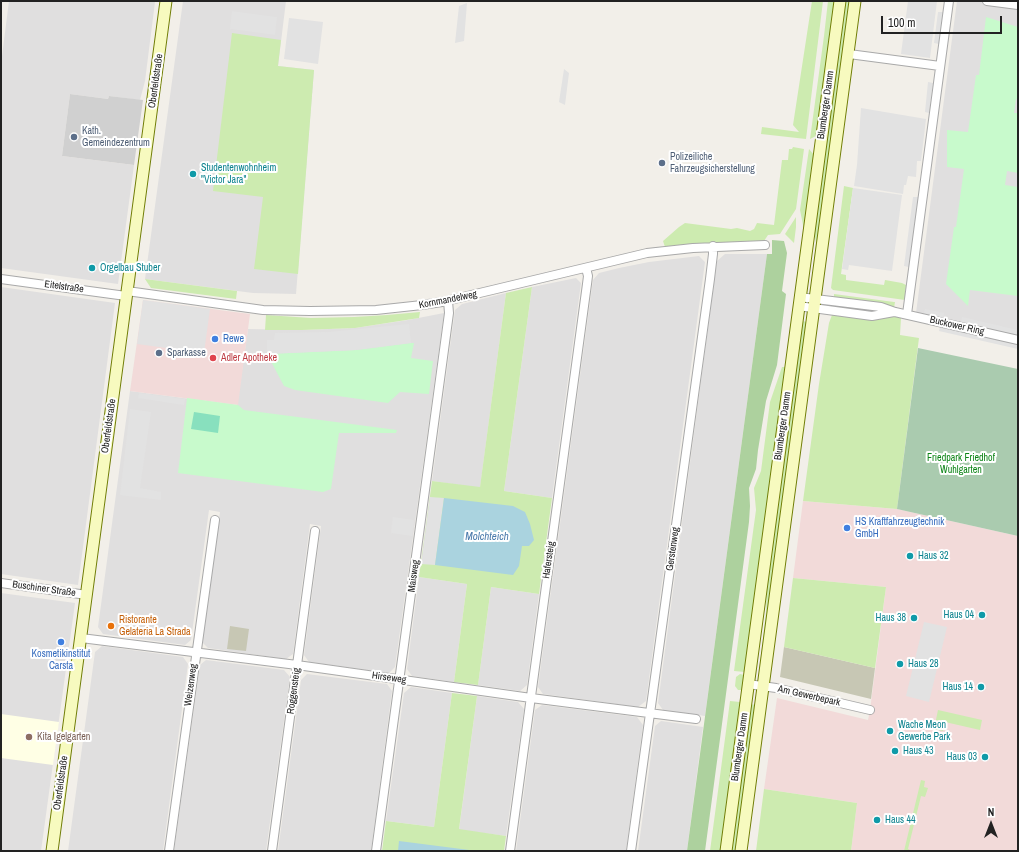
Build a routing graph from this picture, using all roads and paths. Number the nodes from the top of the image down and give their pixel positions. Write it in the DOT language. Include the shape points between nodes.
graph roads {
  1 [pos="166,1"];
  2 [pos="840,1"];
  3 [pos="855,1"];
  4 [pos="949,1"];
  5 [pos="987,1"];
  6 [pos="1018,5"];
  7 [pos="849,54"];
  8 [pos="940,66"];
  9 [pos="765,245"];
  10 [pos="713,246"];
  11 [pos="586,268"];
  12 [pos="1,279"];
  13 [pos="127,293"];
  14 [pos="448,301"];
  15 [pos="799,302"];
  16 [pos="814,304"];
  17 [pos="907,314"];
  18 [pos="1018,340"];
  19 [pos="215,520"];
  20 [pos="315,531"];
  21 [pos="1,583"];
  22 [pos="87,595"];
  23 [pos="81,638"];
  24 [pos="196,653"];
  25 [pos="297,665"];
  26 [pos="400,680"];
  27 [pos="748,684"];
  28 [pos="763,686"];
  29 [pos="531,698"];
  30 [pos="870,710"];
  31 [pos="650,714"];
  32 [pos="696,719"];
  33 [pos="52,851"];
  34 [pos="169,851"];
  35 [pos="272,851"];
  36 [pos="376,851"];
  37 [pos="510,851"];
  38 [pos="631,851"];
  39 [pos="726,851"];
  40 [pos="741,851"];
  1 -- 13 [label="main road, Oberfeldstraße"];
  2 -- 15 [label="main road, Blumberger Damm"];
  3 -- 7 [label="main road, Blumberger Damm"];
  4 -- 8 [label="street"];
  5 -- 6 [label="street"];
  7 -- 8 [label="street"];
  7 -- 16 [label="main road, Blumberger Damm"];
  8 -- 17 [label="street"];
  9 -- 10 [label="street, Kornmandelweg"];
  10 -- 11 [label="street, Kornmandelweg" via="640,255"];
  10 -- 31 [label="street, Gerstenweg"];
  11 -- 14 [label="street, Kornmandelweg"];
  11 -- 29 [label="street, Hafersteig" via="587,284"];
  12 -- 13 [label="street, Eitelstraße"];
  13 -- 14 [label="street, Kornmandelweg" via="289,311 376,310"];
  13 -- 22 [label="main road, Oberfeldstraße"];
  14 -- 26 [label="street, Maisweg" via="449,313"];
  15 -- 16 [label="street, Buckower Ring"];
  15 -- 27 [label="main road, Blumberger Damm"];
  16 -- 17 [label="street, Buckower Ring" via="872,316 895,312"];
  16 -- 28 [label="main road, Blumberger Damm"];
  17 -- 18 [label="street, Buckower Ring"];
  19 -- 24 [label="street, Weizenweg"];
  20 -- 25 [label="street, Roggensteig"];
  21 -- 22 [label="street, Buschiner Straße"];
  22 -- 23 [label="main road, Oberfeldstraße"];
  23 -- 24 [label="street, Hirseweg"];
  23 -- 33 [label="main road, Oberfeldstraße"];
  24 -- 25 [label="street, Hirseweg"];
  24 -- 34 [label="street, Weizenweg"];
  25 -- 26 [label="street, Hirseweg"];
  25 -- 35 [label="street, Roggensteig"];
  26 -- 29 [label="street, Hirseweg"];
  26 -- 36 [label="street, Maisweg"];
  27 -- 28 [label="street, Am Gewerbepark"];
  27 -- 39 [label="main road, Blumberger Damm"];
  28 -- 30 [label="street, Am Gewerbepark"];
  28 -- 40 [label="main road, Blumberger Damm"];
  29 -- 31 [label="street, Hirseweg"];
  29 -- 37 [label="street, Hafersteig"];
  31 -- 32 [label="street, Hirseweg"];
  31 -- 38 [label="street, Gerstenweg"];
}
